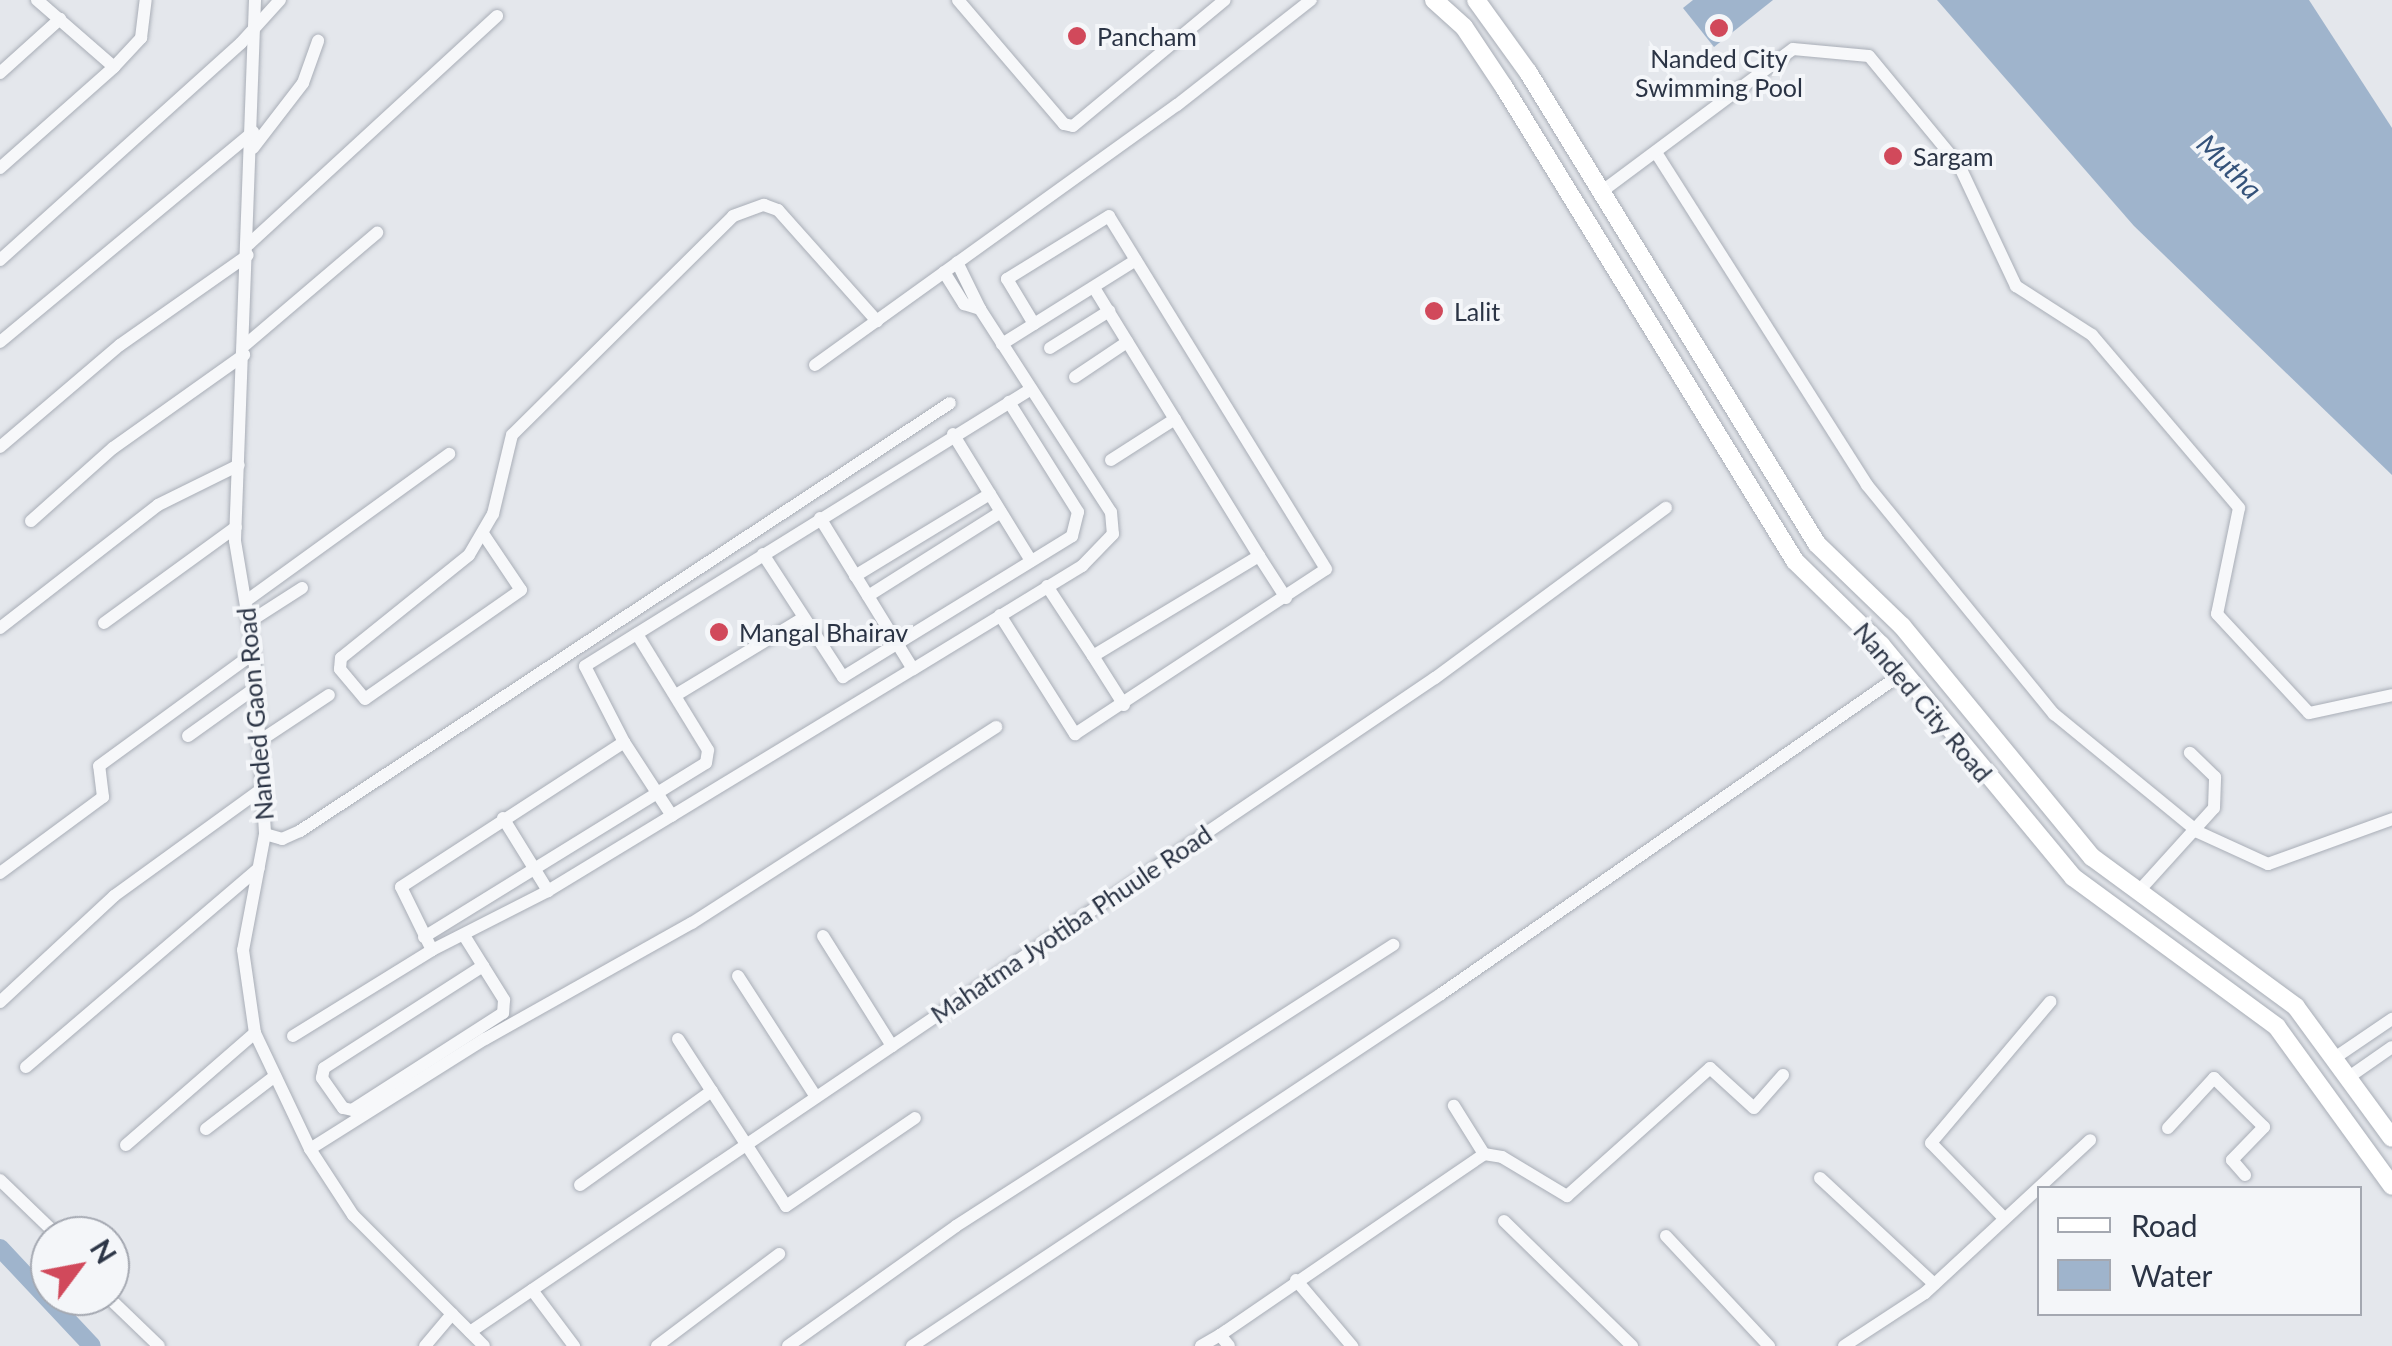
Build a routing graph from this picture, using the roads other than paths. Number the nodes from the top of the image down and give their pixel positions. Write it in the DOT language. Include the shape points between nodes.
graph roads {
  1 [pos="37,0"];
  2 [pos="146,0"];
  3 [pos="255,0"];
  4 [pos="280,0"];
  5 [pos="958,0"];
  6 [pos="1224,0"];
  7 [pos="1311,0"];
  8 [pos="1434,0"];
  9 [pos="1476,0"];
  10 [pos="497,16"];
  11 [pos="60,20"];
  12 [pos="255,24"];
  13 [pos="318,41"];
  14 [pos="114,67"];
  15 [pos="0,73"];
  16 [pos="254,132"];
  17 [pos="253,148"];
  18 [pos="1657,154"];
  19 [pos="0,168"];
  20 [pos="1601,192"];
  21 [pos="377,234"];
  22 [pos="248,250"];
  23 [pos="0,260"];
  24 [pos="1136,260"];
  25 [pos="956,262"];
  26 [pos="944,272"];
  27 [pos="1094,288"];
  28 [pos="980,310"];
  29 [pos="1108,312"];
  30 [pos="877,322"];
  31 [pos="1034,324"];
  32 [pos="0,342"];
  33 [pos="1127,342"];
  34 [pos="1002,344"];
  35 [pos="1050,348"];
  36 [pos="244,351"];
  37 [pos="816,366"];
  38 [pos="1075,377"];
  39 [pos="1031,389"];
  40 [pos="1008,402"];
  41 [pos="950,403"];
  42 [pos="1175,419"];
  43 [pos="953,434"];
  44 [pos="0,447"];
  45 [pos="448,454"];
  46 [pos="1111,460"];
  47 [pos="239,465"];
  48 [pos="990,494"];
  49 [pos="1666,508"];
  50 [pos="1001,512"];
  51 [pos="820,518"];
  52 [pos="31,521"];
  53 [pos="236,527"];
  54 [pos="484,535"];
  55 [pos="764,554"];
  56 [pos="1259,556"];
  57 [pos="1031,561"];
  58 [pos="1846,572"];
  59 [pos="856,576"];
  60 [pos="1048,586"];
  61 [pos="302,588"];
  62 [pos="1828,594"];
  63 [pos="868,596"];
  64 [pos="1286,598"];
  65 [pos="246,601"];
  66 [pos="1000,615"];
  67 [pos="803,618"];
  68 [pos="250,622"];
  69 [pos="104,623"];
  70 [pos="0,628"];
  71 [pos="637,634"];
  72 [pos="897,643"];
  73 [pos="254,653"];
  74 [pos="1092,656"];
  75 [pos="913,669"];
  76 [pos="1903,673"];
  77 [pos="254,689"];
  78 [pos="330,694"];
  79 [pos="2392,694"];
  80 [pos="676,695"];
  81 [pos="1124,705"];
  82 [pos="996,728"];
  83 [pos="188,736"];
  84 [pos="258,742"];
  85 [pos="624,742"];
  86 [pos="2190,753"];
  87 [pos="262,788"];
  88 [pos="656,792"];
  89 [pos="672,816"];
  90 [pos="503,818"];
  91 [pos="2392,820"];
  92 [pos="2198,832"];
  93 [pos="265,834"];
  94 [pos="259,868"];
  95 [pos="534,868"];
  96 [pos="0,873"];
  97 [pos="548,891"];
  98 [pos="2138,892"];
  99 [pos="822,936"];
  100 [pos="465,937"];
  101 [pos="428,944"];
  102 [pos="1393,945"];
  103 [pos="484,966"];
  104 [pos="738,976"];
  105 [pos="0,1002"];
  106 [pos="2050,1002"];
  107 [pos="2392,1019"];
  108 [pos="255,1033"];
  109 [pos="293,1036"];
  110 [pos="678,1040"];
  111 [pos="892,1046"];
  112 [pos="2392,1047"];
  113 [pos="2336,1057"];
  114 [pos="26,1067"];
  115 [pos="1783,1075"];
  116 [pos="275,1076"];
  117 [pos="2349,1077"];
  118 [pos="712,1091"];
  119 [pos="816,1097"];
  120 [pos="1454,1106"];
  121 [pos="915,1118"];
  122 [pos="2168,1128"];
  123 [pos="206,1129"];
  124 [pos="2392,1138"];
  125 [pos="2090,1140"];
  126 [pos="747,1144"];
  127 [pos="126,1145"];
  128 [pos="310,1150"];
  129 [pos="1484,1154"];
  130 [pos="2245,1176"];
  131 [pos="1820,1178"];
  132 [pos="0,1180"];
  133 [pos="580,1185"];
  134 [pos="2038,1186"];
  135 [pos="2392,1186"];
  136 [pos="2037,1187"];
  137 [pos="37,1216"];
  138 [pos="2003,1217"];
  139 [pos="1504,1221"];
  140 [pos="1666,1236"];
  141 [pos="779,1254"];
  142 [pos="1296,1280"];
  143 [pos="1934,1284"];
  144 [pos="532,1290"];
  145 [pos="452,1314"];
  146 [pos="127,1316"];
  147 [pos="470,1332"];
  148 [pos="1225,1340"];
  149 [pos="158,1346"];
  150 [pos="425,1346"];
  151 [pos="484,1346"];
  152 [pos="574,1346"];
  153 [pos="657,1346"];
  154 [pos="788,1346"];
  155 [pos="912,1346"];
  156 [pos="1200,1346"];
  157 [pos="1352,1346"];
  158 [pos="1632,1346"];
  159 [pos="1769,1346"];
  160 [pos="1844,1346"];
  1 -- 11 [label="street"];
  2 -- 14 [label="street" via="141,38"];
  3 -- 12 [label="street, Nanded Gaon Road"];
  4 -- 12 [label="street"];
  5 -- 6 [label="street" via="1064,124 1073,126"];
  7 -- 25 [label="street"];
  8 -- 62 [label="street, Nanded City Road" via="1464,27 1504,87 1795,561"];
  9 -- 20 [label="street, Nanded City Road"];
  10 -- 22 [label="street"];
  11 -- 14 [label="street"];
  11 -- 15 [label="street"];
  12 -- 16 [label="street, Nanded Gaon Road"];
  12 -- 23 [label="street"];
  13 -- 17 [label="street" via="303,84"];
  14 -- 19 [label="street"];
  16 -- 17 [label="street, Nanded Gaon Road"];
  16 -- 32 [label="street"];
  17 -- 22 [label="street, Nanded Gaon Road"];
  18 -- 20 [label="street"];
  18 -- 79 [label="street" via="1794,49 1869,56 1959,165 2016,286 2092,335 2239,508 2217,614 2309,713"];
  18 -- 92 [label="street" via="1867,485 2054,714"];
  20 -- 58 [label="street, Nanded City Road" via="1817,544"];
  21 -- 36 [label="street"];
  22 -- 36 [label="street, Nanded Gaon Road"];
  22 -- 44 [label="street" via="120,345"];
  24 -- 27 [label="street"];
  24 -- 31 [label="street" via="1106,216 1007,279"];
  24 -- 64 [label="street" via="1326,568"];
  25 -- 26 [label="street"];
  25 -- 28 [label="street"];
  26 -- 28 [label="street" via="964,304"];
  26 -- 30 [label="street"];
  27 -- 29 [label="street"];
  27 -- 31 [label="street"];
  28 -- 34 [label="street"];
  29 -- 33 [label="street"];
  29 -- 35 [label="street"];
  30 -- 37 [label="street"];
  30 -- 54 [label="street" via="778,210 764,205 733,216 512,435"];
  31 -- 34 [label="street"];
  33 -- 38 [label="street"];
  33 -- 42 [label="street"];
  34 -- 39 [label="street"];
  36 -- 47 [label="street, Nanded Gaon Road"];
  36 -- 52 [label="street" via="113,448"];
  39 -- 40 [label="street"];
  39 -- 60 [label="street" via="1114,522 1112,534 1082,566"];
  40 -- 43 [label="street"];
  40 -- 57 [label="street" via="1081,520 1072,536"];
  41 -- 93 [label="street" via="300,832 282,839"];
  42 -- 46 [label="street"];
  42 -- 56 [label="street"];
  43 -- 48 [label="street"];
  43 -- 51 [label="street"];
  45 -- 65 [label="street"];
  47 -- 53 [label="street, Nanded Gaon Road"];
  47 -- 70 [label="street" via="158,505"];
  48 -- 50 [label="street"];
  48 -- 59 [label="street"];
  49 -- 111 [label="street, Mahatma Jyotiba Phuule Road" via="1435,678"];
  50 -- 57 [label="street"];
  50 -- 63 [label="street"];
  51 -- 55 [label="street"];
  51 -- 59 [label="street"];
  53 -- 65 [label="street, Nanded Gaon Road"];
  53 -- 69 [label="street"];
  54 -- 54 [label="street" via="470,556 341,658 340,669 365,700 521,590"];
  55 -- 67 [label="street"];
  55 -- 71 [label="street"];
  56 -- 64 [label="street"];
  56 -- 74 [label="street"];
  57 -- 72 [label="street"];
  58 -- 62 [label="street"];
  58 -- 98 [label="street, Nanded City Road" via="1902,626 2058,820"];
  59 -- 63 [label="street"];
  60 -- 66 [label="street"];
  60 -- 74 [label="street"];
  61 -- 68 [label="street"];
  62 -- 76 [label="street, Nanded City Road"];
  63 -- 72 [label="street"];
  64 -- 81 [label="street"];
  65 -- 68 [label="street, Nanded Gaon Road"];
  66 -- 75 [label="street"];
  66 -- 81 [label="street" via="1073,733"];
  67 -- 72 [label="street" via="843,676"];
  67 -- 80 [label="street"];
  68 -- 73 [label="street, Nanded Gaon Road"];
  71 -- 80 [label="street"];
  71 -- 85 [label="street" via="584,669"];
  72 -- 75 [label="street"];
  73 -- 77 [label="street, Nanded Gaon Road"];
  73 -- 96 [label="street" via="99,766 103,796"];
  74 -- 81 [label="street"];
  75 -- 89 [label="street"];
  76 -- 135 [label="street, Nanded City Road" via="2073,878 2277,1027"];
  76 -- 155 [label="street" via="1441,994"];
  77 -- 83 [label="street"];
  77 -- 84 [label="street, Nanded Gaon Road"];
  78 -- 84 [label="street"];
  80 -- 88 [label="street" via="708,759"];
  82 -- 128 [label="street" via="692,923 485,1039"];
  84 -- 87 [label="street, Nanded Gaon Road"];
  85 -- 88 [label="street"];
  85 -- 90 [label="street"];
  86 -- 92 [label="street" via="2215,778 2218,794"];
  87 -- 93 [label="street, Nanded Gaon Road"];
  87 -- 105 [label="street" via="114,896"];
  88 -- 89 [label="street"];
  88 -- 95 [label="street"];
  89 -- 97 [label="street"];
  90 -- 95 [label="street"];
  90 -- 101 [label="street" via="400,887"];
  91 -- 92 [label="street" via="2268,864"];
  92 -- 98 [label="street"];
  93 -- 94 [label="street, Nanded Gaon Road"];
  94 -- 108 [label="street, Nanded Gaon Road" via="243,950"];
  94 -- 114 [label="street"];
  95 -- 97 [label="street"];
  95 -- 101 [label="street"];
  97 -- 100 [label="street"];
  98 -- 113 [label="street, Nanded City Road" via="2296,1007"];
  99 -- 111 [label="street"];
  100 -- 101 [label="street"];
  100 -- 103 [label="street"];
  101 -- 109 [label="street"];
  102 -- 154 [label="street" via="956,1226"];
  103 -- 103 [label="street" via="504,1000 503,1013 352,1110 343,1108 322,1078 324,1068"];
  104 -- 119 [label="street"];
  106 -- 138 [label="street" via="1931,1142"];
  107 -- 113 [label="street"];
  108 -- 116 [label="street, Nanded Gaon Road"];
  108 -- 127 [label="street"];
  110 -- 118 [label="street"];
  111 -- 119 [label="street, Mahatma Jyotiba Phuule Road"];
  112 -- 117 [label="street"];
  113 -- 117 [label="street, Nanded City Road"];
  115 -- 129 [label="street" via="1754,1108 1710,1068 1567,1196 1502,1157"];
  116 -- 123 [label="street"];
  116 -- 128 [label="street, Nanded Gaon Road"];
  117 -- 124 [label="street, Nanded City Road"];
  118 -- 126 [label="street"];
  118 -- 133 [label="street"];
  119 -- 126 [label="street, Mahatma Jyotiba Phuule Road"];
  120 -- 129 [label="street"];
  121 -- 126 [label="street" via="786,1206"];
  122 -- 130 [label="street" via="2214,1078 2264,1127 2232,1160"];
  125 -- 134 [label="street"];
  126 -- 144 [label="street, Mahatma Jyotiba Phuule Road"];
  128 -- 145 [label="street, Nanded Gaon Road" via="352,1214"];
  129 -- 142 [label="street"];
  131 -- 143 [label="street"];
  132 -- 137 [label="street"];
  136 -- 138 [label="street"];
  138 -- 143 [label="street"];
  139 -- 158 [label="street"];
  140 -- 159 [label="street"];
  141 -- 153 [label="street"];
  142 -- 148 [label="street"];
  142 -- 157 [label="street"];
  143 -- 160 [label="street"];
  144 -- 147 [label="street, Mahatma Jyotiba Phuule Road"];
  144 -- 152 [label="street"];
  145 -- 147 [label="street, Nanded Gaon Road"];
  145 -- 150 [label="street"];
  146 -- 149 [label="street"];
  147 -- 151 [label="street, Nanded Gaon Road"];
  148 -- 156 [label="street"];
}
